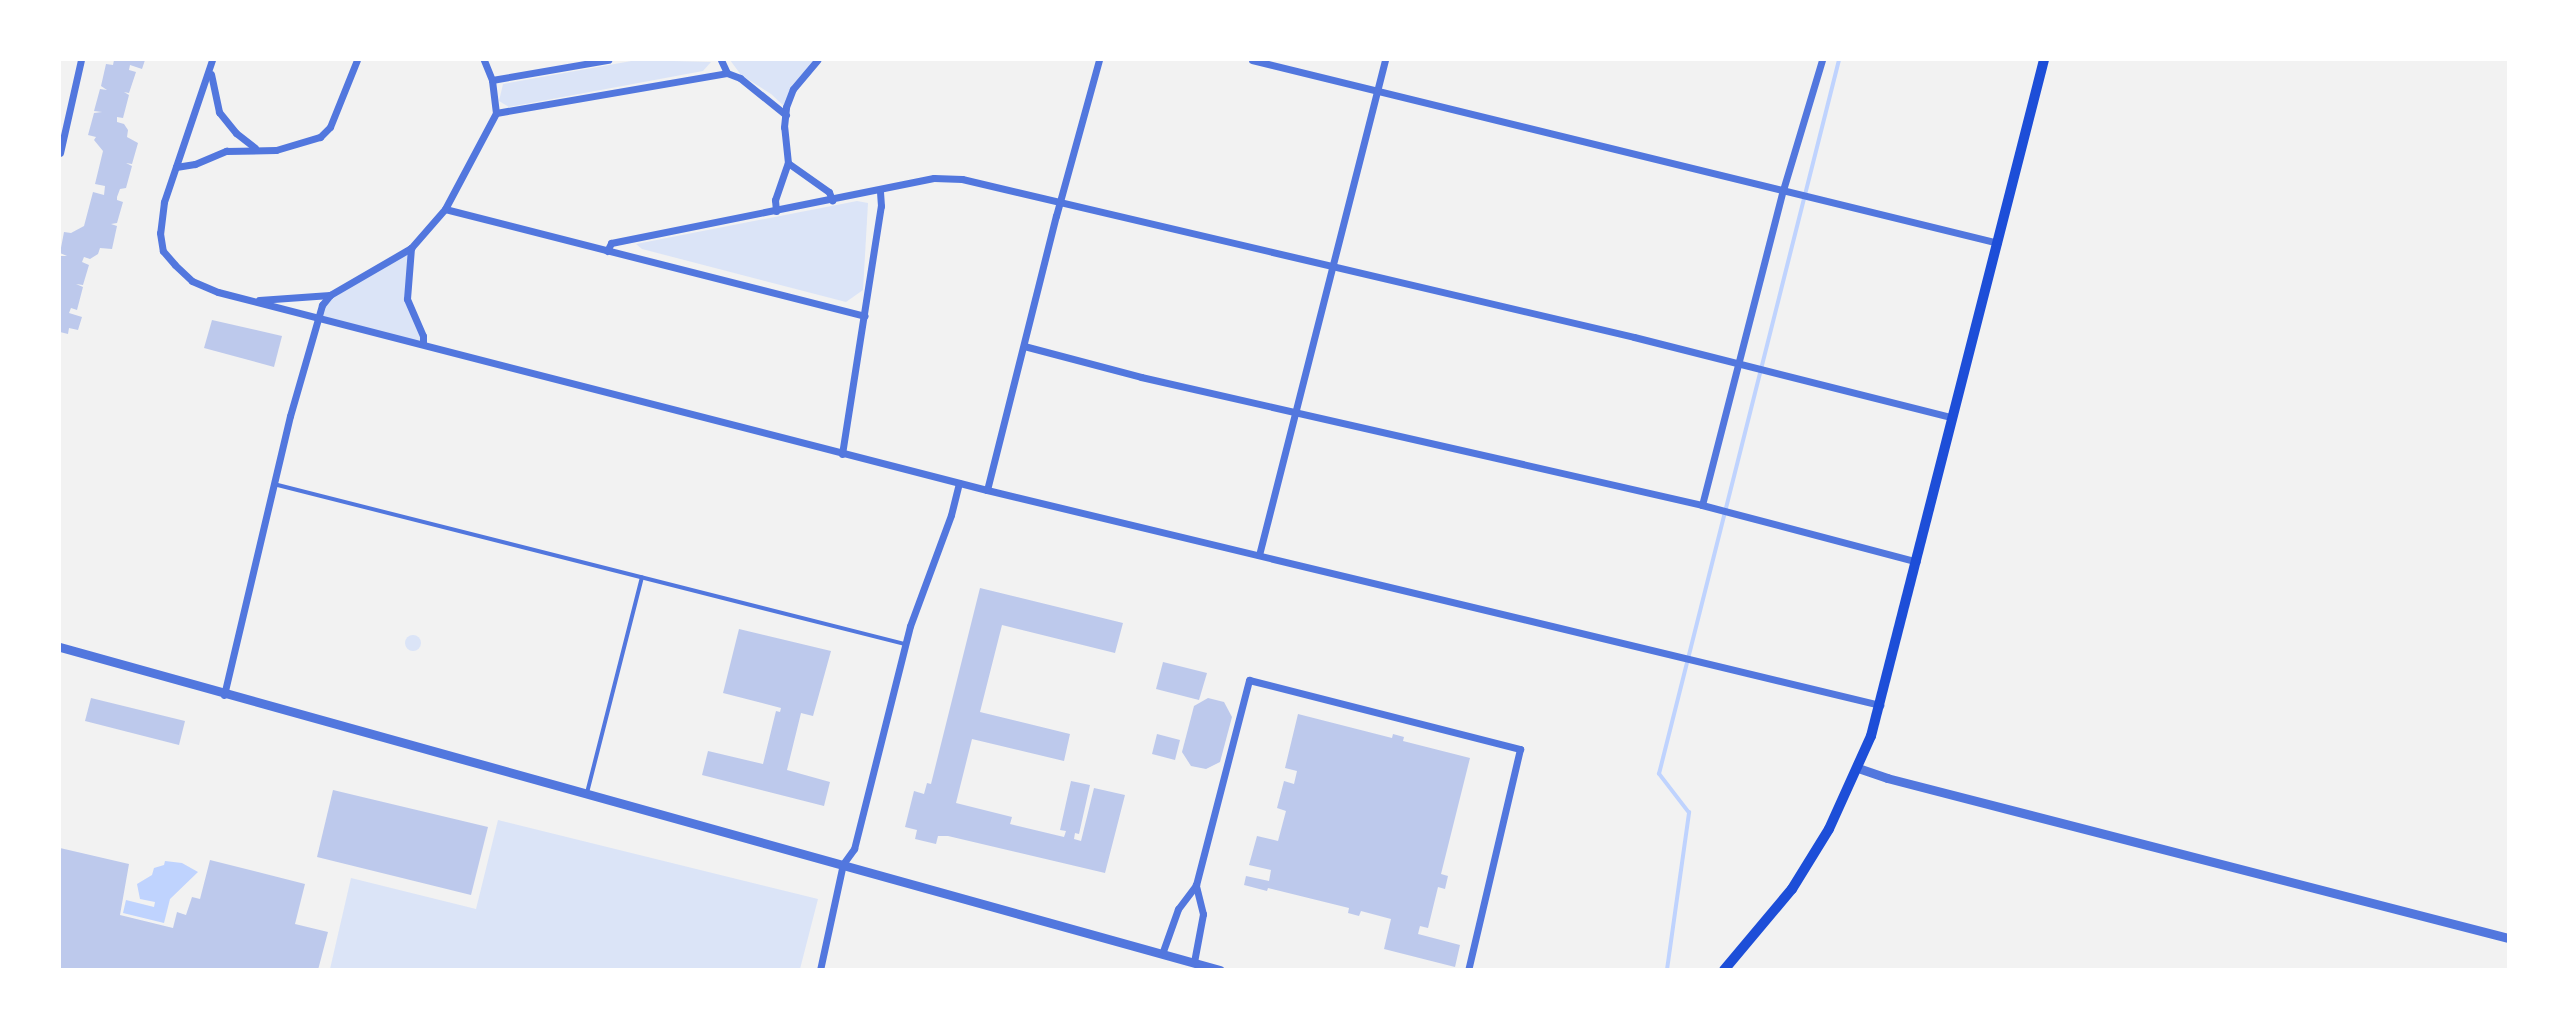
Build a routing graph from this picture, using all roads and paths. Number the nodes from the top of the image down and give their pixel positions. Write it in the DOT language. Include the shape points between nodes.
graph roads {
  1 [pos="81,60"];
  2 [pos="212,60"];
  3 [pos="357,60"];
  4 [pos="484,60"];
  5 [pos="608,60"];
  6 [pos="721,60"];
  7 [pos="817,60"];
  8 [pos="1099,60"];
  9 [pos="1252,60"];
  10 [pos="1385,60"];
  11 [pos="1822,60"];
  12 [pos="2040,60"];
  13 [pos="210,72"];
  14 [pos="727,73"];
  15 [pos="492,80"];
  16 [pos="1378,91"];
  17 [pos="496,113"];
  18 [pos="786,115"];
  19 [pos="255,148"];
  20 [pos="60,153"];
  21 [pos="788,163"];
  22 [pos="176,167"];
  23 [pos="1783,190"];
  24 [pos="880,191"];
  25 [pos="832,200"];
  26 [pos="1061,202"];
  27 [pos="445,209"];
  28 [pos="776,211"];
  29 [pos="1998,243"];
  30 [pos="411,248"];
  31 [pos="607,251"];
  32 [pos="1334,268"];
  33 [pos="330,295"];
  34 [pos="251,301"];
  35 [pos="865,316"];
  36 [pos="318,318"];
  37 [pos="423,343"];
  38 [pos="1024,346"];
  39 [pos="1739,364"];
  40 [pos="1296,412"];
  41 [pos="1953,418"];
  42 [pos="842,454"];
  43 [pos="959,483"];
  44 [pos="274,484"];
  45 [pos="987,490"];
  46 [pos="1703,505"];
  47 [pos="1259,555"];
  48 [pos="1917,562"];
  49 [pos="642,578"];
  50 [pos="905,644"];
  51 [pos="60,648"];
  52 [pos="224,696"];
  53 [pos="1880,705"];
  54 [pos="1858,768"];
  55 [pos="586,795"];
  56 [pos="843,864"];
  57 [pos="1196,886"];
  58 [pos="2508,938"];
  59 [pos="1161,954"];
  60 [pos="1199,966"];
  61 [pos="820,970"];
  62 [pos="1220,970"];
  63 [pos="1468,970"];
  64 [pos="1724,970"];
  1 -- 20 [label="street"];
  2 -- 13 [label="street"];
  3 -- 19 [label="street" via="330,127 320,137 276,150"];
  4 -- 15 [label="street"];
  5 -- 15 [label="street"];
  6 -- 14 [label="street"];
  7 -- 18 [label="street" via="793,89"];
  8 -- 26 [label="street"];
  9 -- 16 [label="street"];
  10 -- 16 [label="street"];
  11 -- 23 [label="street"];
  12 -- 29 [label="main road"];
  13 -- 19 [label="street" via="219,111"];
  13 -- 22 [label="street"];
  14 -- 17 [label="street"];
  14 -- 18 [label="street"];
  15 -- 17 [label="street"];
  16 -- 23 [label="street"];
  16 -- 32 [label="street"];
  17 -- 27 [label="street"];
  18 -- 21 [label="street"];
  19 -- 22 [label="street" via="226,150"];
  21 -- 25 [label="street" via="829,192"];
  21 -- 28 [label="street" via="775,200"];
  22 -- 34 [label="street" via="160,233 163,251 192,281"];
  23 -- 29 [label="street"];
  23 -- 39 [label="street"];
  24 -- 25 [label="street"];
  24 -- 26 [label="street" via="933,178 962,179"];
  24 -- 35 [label="street"];
  25 -- 28 [label="street"];
  26 -- 32 [label="street"];
  26 -- 38 [label="street"];
  27 -- 30 [label="street"];
  27 -- 31 [label="street"];
  28 -- 31 [label="street" via="611,243"];
  29 -- 41 [label="main road"];
  30 -- 33 [label="street"];
  30 -- 37 [label="street" via="407,299"];
  31 -- 35 [label="street"];
  32 -- 39 [label="street"];
  32 -- 40 [label="street"];
  33 -- 34 [label="street"];
  33 -- 36 [label="street"];
  34 -- 36 [label="street"];
  35 -- 42 [label="street"];
  36 -- 37 [label="street"];
  36 -- 44 [label="street"];
  37 -- 42 [label="street"];
  38 -- 40 [label="street"];
  38 -- 45 [label="street"];
  39 -- 41 [label="street"];
  39 -- 46 [label="street"];
  40 -- 46 [label="street"];
  40 -- 47 [label="street"];
  41 -- 48 [label="main road"];
  42 -- 43 [label="street"];
  43 -- 45 [label="street"];
  43 -- 50 [label="street"];
  44 -- 49 [label="lane"];
  44 -- 52 [label="street"];
  45 -- 47 [label="street"];
  46 -- 48 [label="street"];
  47 -- 53 [label="street"];
  48 -- 53 [label="main road"];
  49 -- 50 [label="lane"];
  49 -- 55 [label="lane"];
  50 -- 56 [label="street" via="854,849"];
  51 -- 52 [label="street"];
  52 -- 55 [label="street"];
  53 -- 54 [label="main road"];
  54 -- 58 [label="street"];
  54 -- 64 [label="main road" via="1829,829 1792,889"];
  55 -- 56 [label="street"];
  56 -- 59 [label="street"];
  56 -- 61 [label="street"];
  57 -- 59 [label="street" via="1178,909"];
  57 -- 60 [label="street" via="1203,914"];
  57 -- 63 [label="street" via="1249,680 1520,750"];
  59 -- 60 [label="street"];
  60 -- 62 [label="street"];
}
